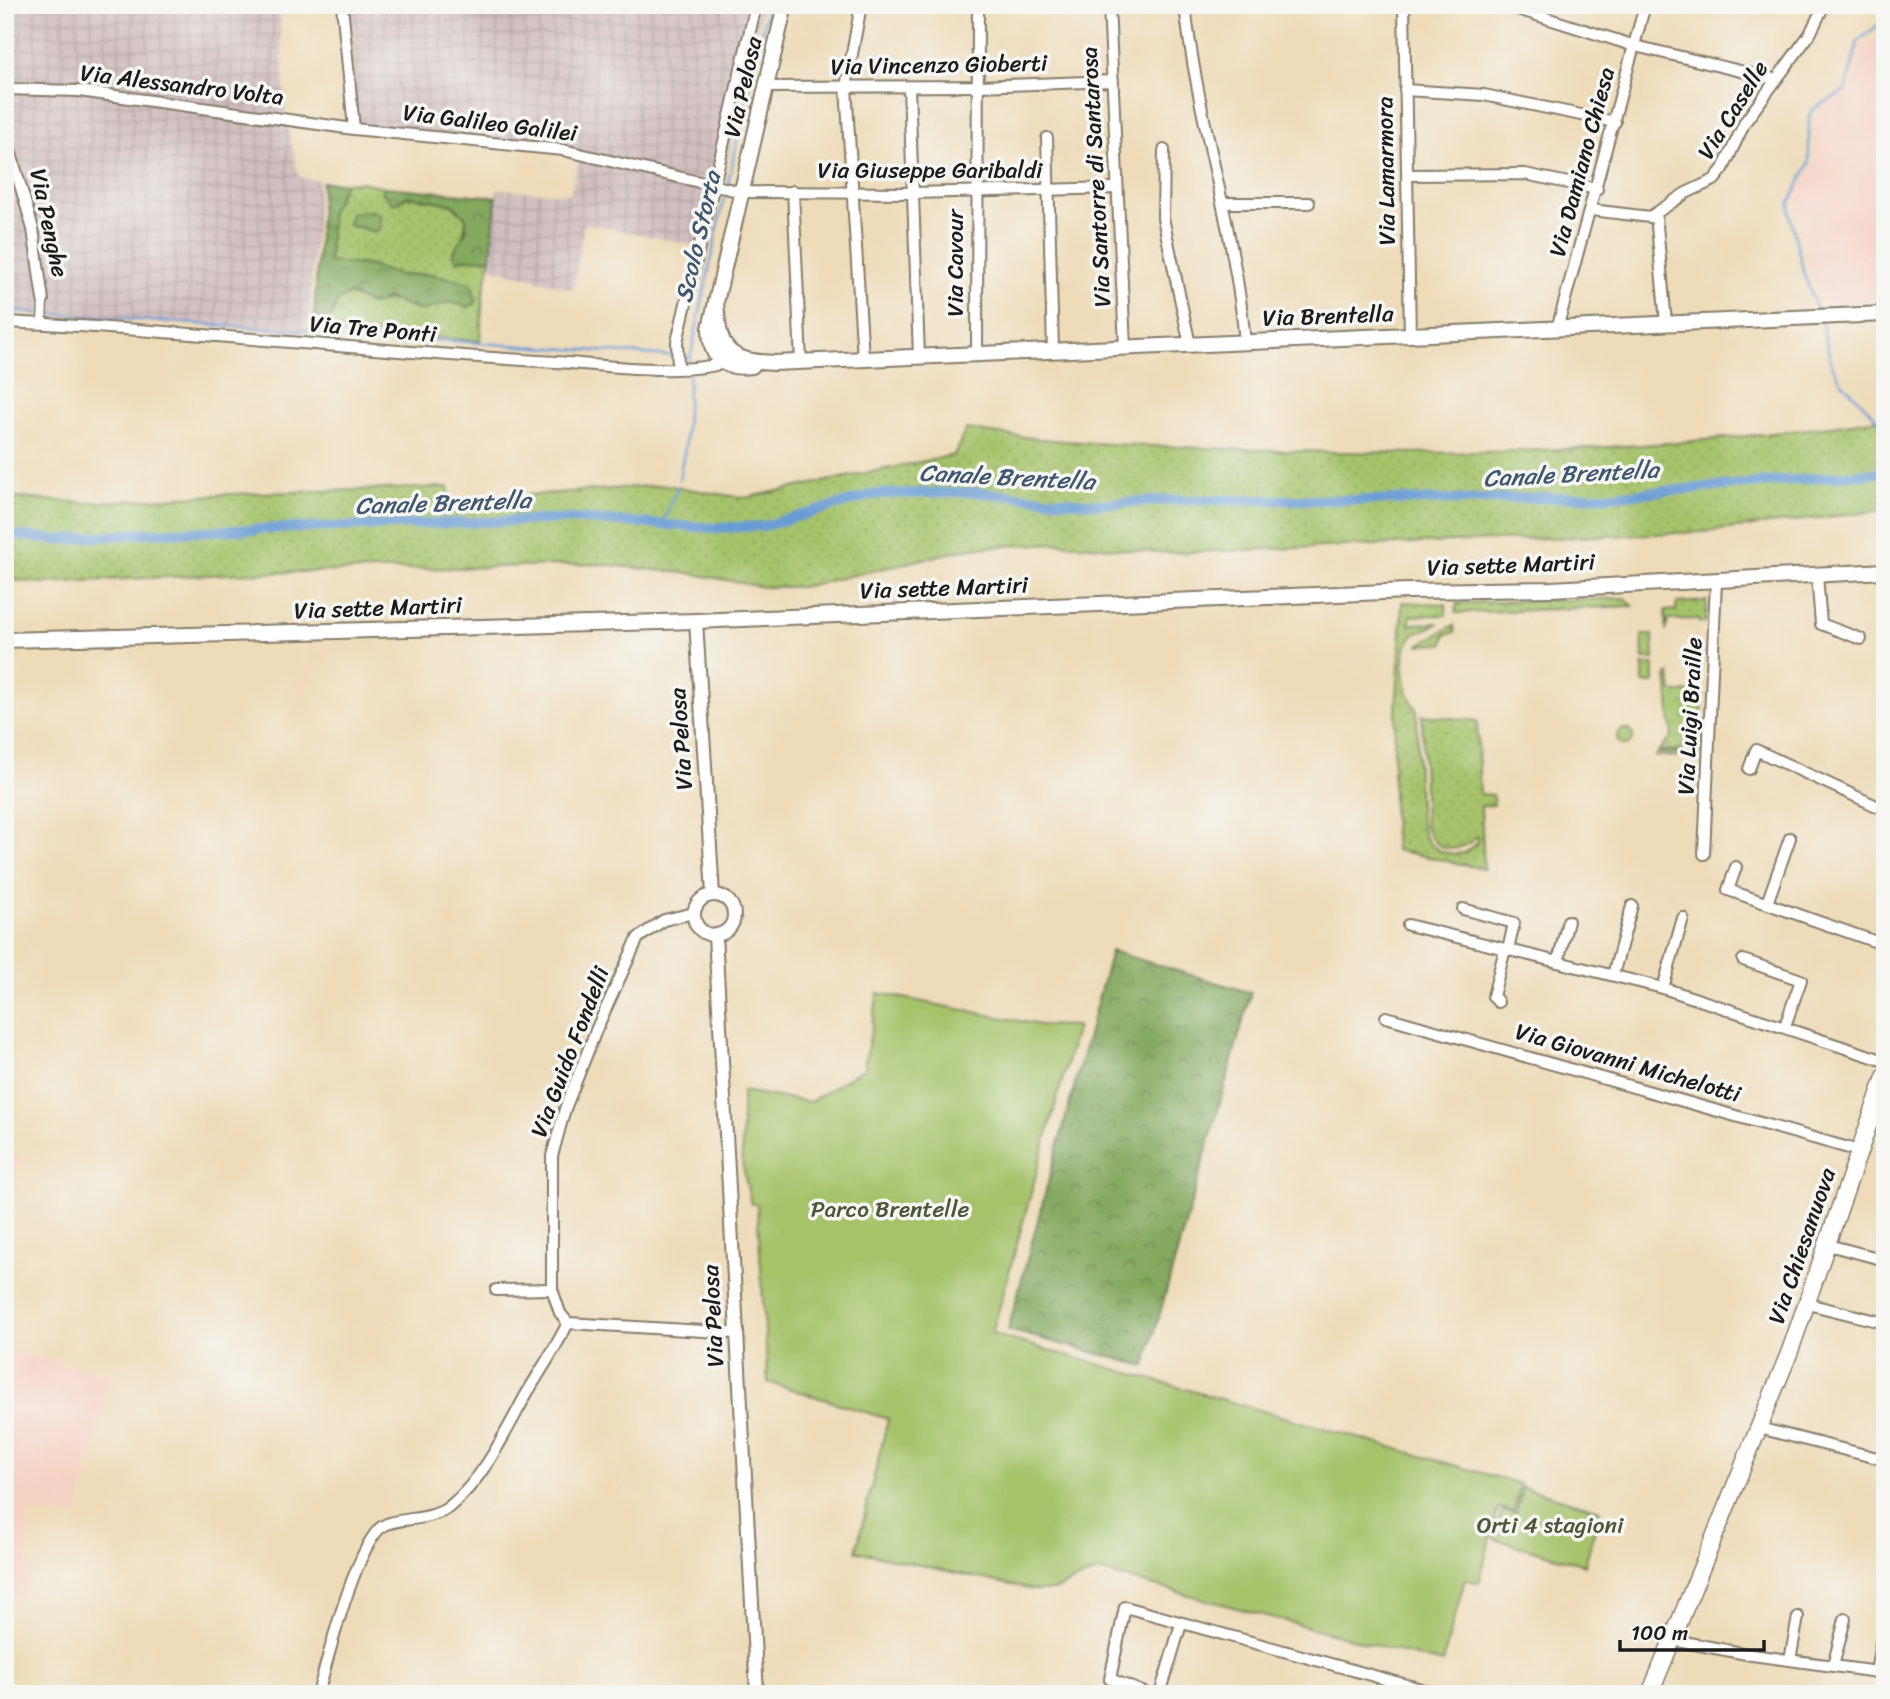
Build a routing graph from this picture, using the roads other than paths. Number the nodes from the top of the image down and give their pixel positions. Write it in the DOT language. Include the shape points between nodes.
graph roads {
  1 [pos="342,5"];
  2 [pos="756,5"];
  3 [pos="785,5"];
  4 [pos="861,5"];
  5 [pos="978,5"];
  6 [pos="1109,5"];
  7 [pos="1185,5"];
  8 [pos="1404,5"];
  9 [pos="1505,5"];
  10 [pos="1645,5"];
  11 [pos="1824,5"];
  12 [pos="1635,46"];
  13 [pos="1774,79"];
  14 [pos="1113,81"];
  15 [pos="979,86"];
  16 [pos="767,87"];
  17 [pos="846,87"];
  18 [pos="909,87"];
  19 [pos="5,89"];
  20 [pos="1405,90"];
  21 [pos="1615,122"];
  22 [pos="354,129"];
  23 [pos="5,133"];
  24 [pos="1047,138"];
  25 [pos="1164,150"];
  26 [pos="1408,176"];
  27 [pos="715,186"];
  28 [pos="1117,188"];
  29 [pos="1597,189"];
  30 [pos="739,191"];
  31 [pos="793,191"];
  32 [pos="1047,191"];
  33 [pos="855,192"];
  34 [pos="976,192"];
  35 [pos="912,193"];
  36 [pos="1224,203"];
  37 [pos="1309,203"];
  38 [pos="1591,210"];
  39 [pos="1656,215"];
  40 [pos="43,300"];
  41 [pos="716,301"];
  42 [pos="1885,314"];
  43 [pos="5,322"];
  44 [pos="1666,323"];
  45 [pos="41,324"];
  46 [pos="710,328"];
  47 [pos="1558,329"];
  48 [pos="1410,336"];
  49 [pos="1245,342"];
  50 [pos="723,344"];
  51 [pos="1189,345"];
  52 [pos="1125,347"];
  53 [pos="1053,350"];
  54 [pos="976,354"];
  55 [pos="919,356"];
  56 [pos="863,359"];
  57 [pos="739,360"];
  58 [pos="801,362"];
  59 [pos="774,363"];
  60 [pos="722,364"];
  61 [pos="688,366"];
  62 [pos="1885,570"];
  63 [pos="1817,575"];
  64 [pos="1716,580"];
  65 [pos="696,621"];
  66 [pos="1861,639"];
  67 [pos="5,640"];
  68 [pos="1749,769"];
  69 [pos="1885,810"];
  70 [pos="1790,838"];
  71 [pos="1704,854"];
  72 [pos="1736,867"];
  73 [pos="713,895"];
  74 [pos="1767,903"];
  75 [pos="1633,906"];
  76 [pos="1463,909"];
  77 [pos="694,913"];
  78 [pos="1682,918"];
  79 [pos="1568,921"];
  80 [pos="1408,925"];
  81 [pos="715,935"];
  82 [pos="1885,945"];
  83 [pos="1506,949"];
  84 [pos="1743,960"];
  85 [pos="1558,962"];
  86 [pos="1613,975"];
  87 [pos="1663,988"];
  88 [pos="1498,1002"];
  89 [pos="1386,1017"];
  90 [pos="1785,1026"];
  91 [pos="1885,1061"];
  92 [pos="1885,1077"];
  93 [pos="1859,1151"];
  94 [pos="1828,1245"];
  95 [pos="1885,1260"];
  96 [pos="552,1289"];
  97 [pos="496,1290"];
  98 [pos="1808,1304"];
  99 [pos="568,1323"];
  100 [pos="1885,1323"];
  101 [pos="737,1332"];
  102 [pos="1759,1428"];
  103 [pos="1885,1460"];
  104 [pos="1798,1617"];
  105 [pos="1845,1619"];
  106 [pos="1885,1620"];
  107 [pos="1181,1624"];
  108 [pos="1672,1640"];
  109 [pos="1790,1660"];
  110 [pos="1833,1666"];
  111 [pos="1880,1672"];
  112 [pos="1400,1688"];
  113 [pos="318,1694"];
  114 [pos="757,1694"];
  115 [pos="1147,1694"];
  116 [pos="1160,1694"];
  117 [pos="1439,1694"];
  118 [pos="1650,1694"];
  1 -- 22 [label="street"];
  2 -- 27 [label="street, Via Pelosa"];
  3 -- 16 [label="main road, Via Pelosa"];
  4 -- 17 [label="street"];
  5 -- 15 [label="street, Via Cavour"];
  6 -- 14 [label="street, Via Santorre di Santarosa"];
  7 -- 36 [label="street" via="1191,64"];
  8 -- 20 [label="street, Via Lamarmora"];
  9 -- 12 [label="street"];
  10 -- 12 [label="street, Via Damiano Chiesa"];
  11 -- 13 [label="street, Via Caselle" via="1810,34"];
  12 -- 13 [label="street"];
  12 -- 21 [label="street, Via Damiano Chiesa"];
  13 -- 39 [label="street, Via Caselle" via="1745,122 1719,174"];
  14 -- 15 [label="street, Via Vincenzo Gioberti"];
  14 -- 28 [label="street, Via Santorre di Santarosa"];
  15 -- 18 [label="street, Via Vincenzo Gioberti"];
  15 -- 34 [label="street, Via Cavour"];
  16 -- 17 [label="street, Via Vincenzo Gioberti"];
  16 -- 30 [label="main road, Via Pelosa"];
  17 -- 18 [label="street, Via Vincenzo Gioberti"];
  17 -- 33 [label="street"];
  18 -- 35 [label="street"];
  19 -- 22 [label="street, Via Alessandro Volta" via="79,91"];
  20 -- 21 [label="street" via="1484,95"];
  20 -- 26 [label="street, Via Lamarmora"];
  21 -- 29 [label="street, Via Damiano Chiesa"];
  22 -- 27 [label="street, Via Galileo Galilei" via="563,150"];
  23 -- 40 [label="street, Via Penghe" via="33,229"];
  24 -- 32 [label="street"];
  25 -- 51 [label="street" via="1163,218"];
  26 -- 29 [label="street" via="1524,174"];
  26 -- 48 [label="street, Via Lamarmora"];
  27 -- 30 [label="street, Via Galileo Galilei"];
  27 -- 61 [label="street, Via Pelosa" via="678,349"];
  28 -- 32 [label="street, Via Giuseppe Garibaldi"];
  28 -- 52 [label="street, Via Santorre di Santarosa"];
  29 -- 38 [label="street, Via Damiano Chiesa"];
  30 -- 31 [label="street, Via Giuseppe Garibaldi"];
  30 -- 41 [label="main road, Via Pelosa"];
  31 -- 33 [label="street, Via Giuseppe Garibaldi"];
  31 -- 58 [label="street"];
  32 -- 34 [label="street, Via Giuseppe Garibaldi"];
  32 -- 53 [label="street"];
  33 -- 35 [label="street, Via Giuseppe Garibaldi"];
  33 -- 56 [label="street"];
  34 -- 35 [label="street, Via Giuseppe Garibaldi"];
  34 -- 54 [label="street, Via Cavour"];
  35 -- 55 [label="street"];
  36 -- 37 [label="street"];
  36 -- 49 [label="street" via="1241,291"];
  38 -- 39 [label="street" via="1640,218"];
  38 -- 47 [label="street, Via Damiano Chiesa"];
  39 -- 44 [label="street"];
  40 -- 45 [label="street, Via Penghe"];
  41 -- 46 [label="main road, Via Pelosa"];
  41 -- 50 [label="main road, Via Pelosa"];
  42 -- 44 [label="main road, Via Brentella"];
  43 -- 45 [label="street, Via Tre Ponti"];
  44 -- 47 [label="main road, Via Brentella"];
  45 -- 61 [label="street, Via Tre Ponti" via="481,358"];
  46 -- 60 [label="main road, Via Pelosa" via="713,353"];
  46 -- 61 [label="street, Via Pelosa"];
  47 -- 48 [label="main road, Via Brentella"];
  48 -- 49 [label="main road, Via Brentella"];
  49 -- 51 [label="main road, Via Brentella"];
  50 -- 57 [label="main road"];
  50 -- 60 [label="street, Via Pelosa"];
  51 -- 52 [label="main road, Via Brentella"];
  52 -- 53 [label="main road, Via Brentella"];
  53 -- 54 [label="main road, Via Brentella"];
  54 -- 55 [label="main road, Via Brentella"];
  55 -- 56 [label="main road, Via Brentella"];
  56 -- 58 [label="main road, Via Brentella"];
  57 -- 59 [label="main road"];
  57 -- 60 [label="street"];
  58 -- 59 [label="main road, Via Brentella"];
  59 -- 60 [label="main road" via="740,368"];
  60 -- 61 [label="street"];
  62 -- 63 [label="main road, Via sette Martiri"];
  63 -- 64 [label="main road, Via sette Martiri"];
  63 -- 66 [label="street" via="1821,624"];
  64 -- 65 [label="main road, Via sette Martiri"];
  64 -- 71 [label="street, Via Luigi Braille"];
  65 -- 67 [label="main road, Via sette Martiri"];
  65 -- 73 [label="street, Via Pelosa"];
  68 -- 69 [label="street" via="1756,750"];
  70 -- 74 [label="street"];
  72 -- 74 [label="street" via="1728,890"];
  73 -- 77 [label="street" via="699,902"];
  73 -- 81 [label="street" via="725,899 733,913 727,930"];
  74 -- 82 [label="street"];
  75 -- 86 [label="street"];
  76 -- 83 [label="street" via="1514,923"];
  77 -- 81 [label="street" via="700,930"];
  77 -- 96 [label="street, Via Guido Fondelli" via="664,920 638,938 570,1097 552,1156"];
  78 -- 87 [label="street"];
  79 -- 85 [label="street"];
  80 -- 83 [label="street"];
  81 -- 101 [label="street, Via Pelosa"];
  83 -- 85 [label="street"];
  83 -- 88 [label="street" via="1493,996"];
  84 -- 90 [label="street" via="1801,980"];
  85 -- 86 [label="street"];
  86 -- 87 [label="street"];
  87 -- 90 [label="street"];
  89 -- 93 [label="street, Via Giovanni Michelotti"];
  90 -- 91 [label="street"];
  92 -- 93 [label="main road, Via Chiesanuova"];
  93 -- 94 [label="main road, Via Chiesanuova"];
  94 -- 95 [label="street"];
  94 -- 98 [label="main road, Via Chiesanuova"];
  96 -- 97 [label="street"];
  96 -- 99 [label="street, Via Guido Fondelli"];
  98 -- 100 [label="street"];
  98 -- 102 [label="main road, Via Chiesanuova"];
  99 -- 101 [label="street"];
  99 -- 113 [label="street" via="465,1492 435,1516 379,1529 344,1606"];
  101 -- 114 [label="street, Via Pelosa"];
  102 -- 103 [label="street"];
  102 -- 108 [label="main road, Via Chiesanuova"];
  104 -- 109 [label="street"];
  105 -- 110 [label="street"];
  106 -- 111 [label="street"];
  107 -- 112 [label="street"];
  107 -- 115 [label="street" via="1125,1607 1110,1679"];
  107 -- 116 [label="street"];
  108 -- 109 [label="street"];
  108 -- 118 [label="main road, Via Chiesanuova"];
  109 -- 110 [label="street"];
  110 -- 111 [label="street"];
  112 -- 117 [label="street"];
}
